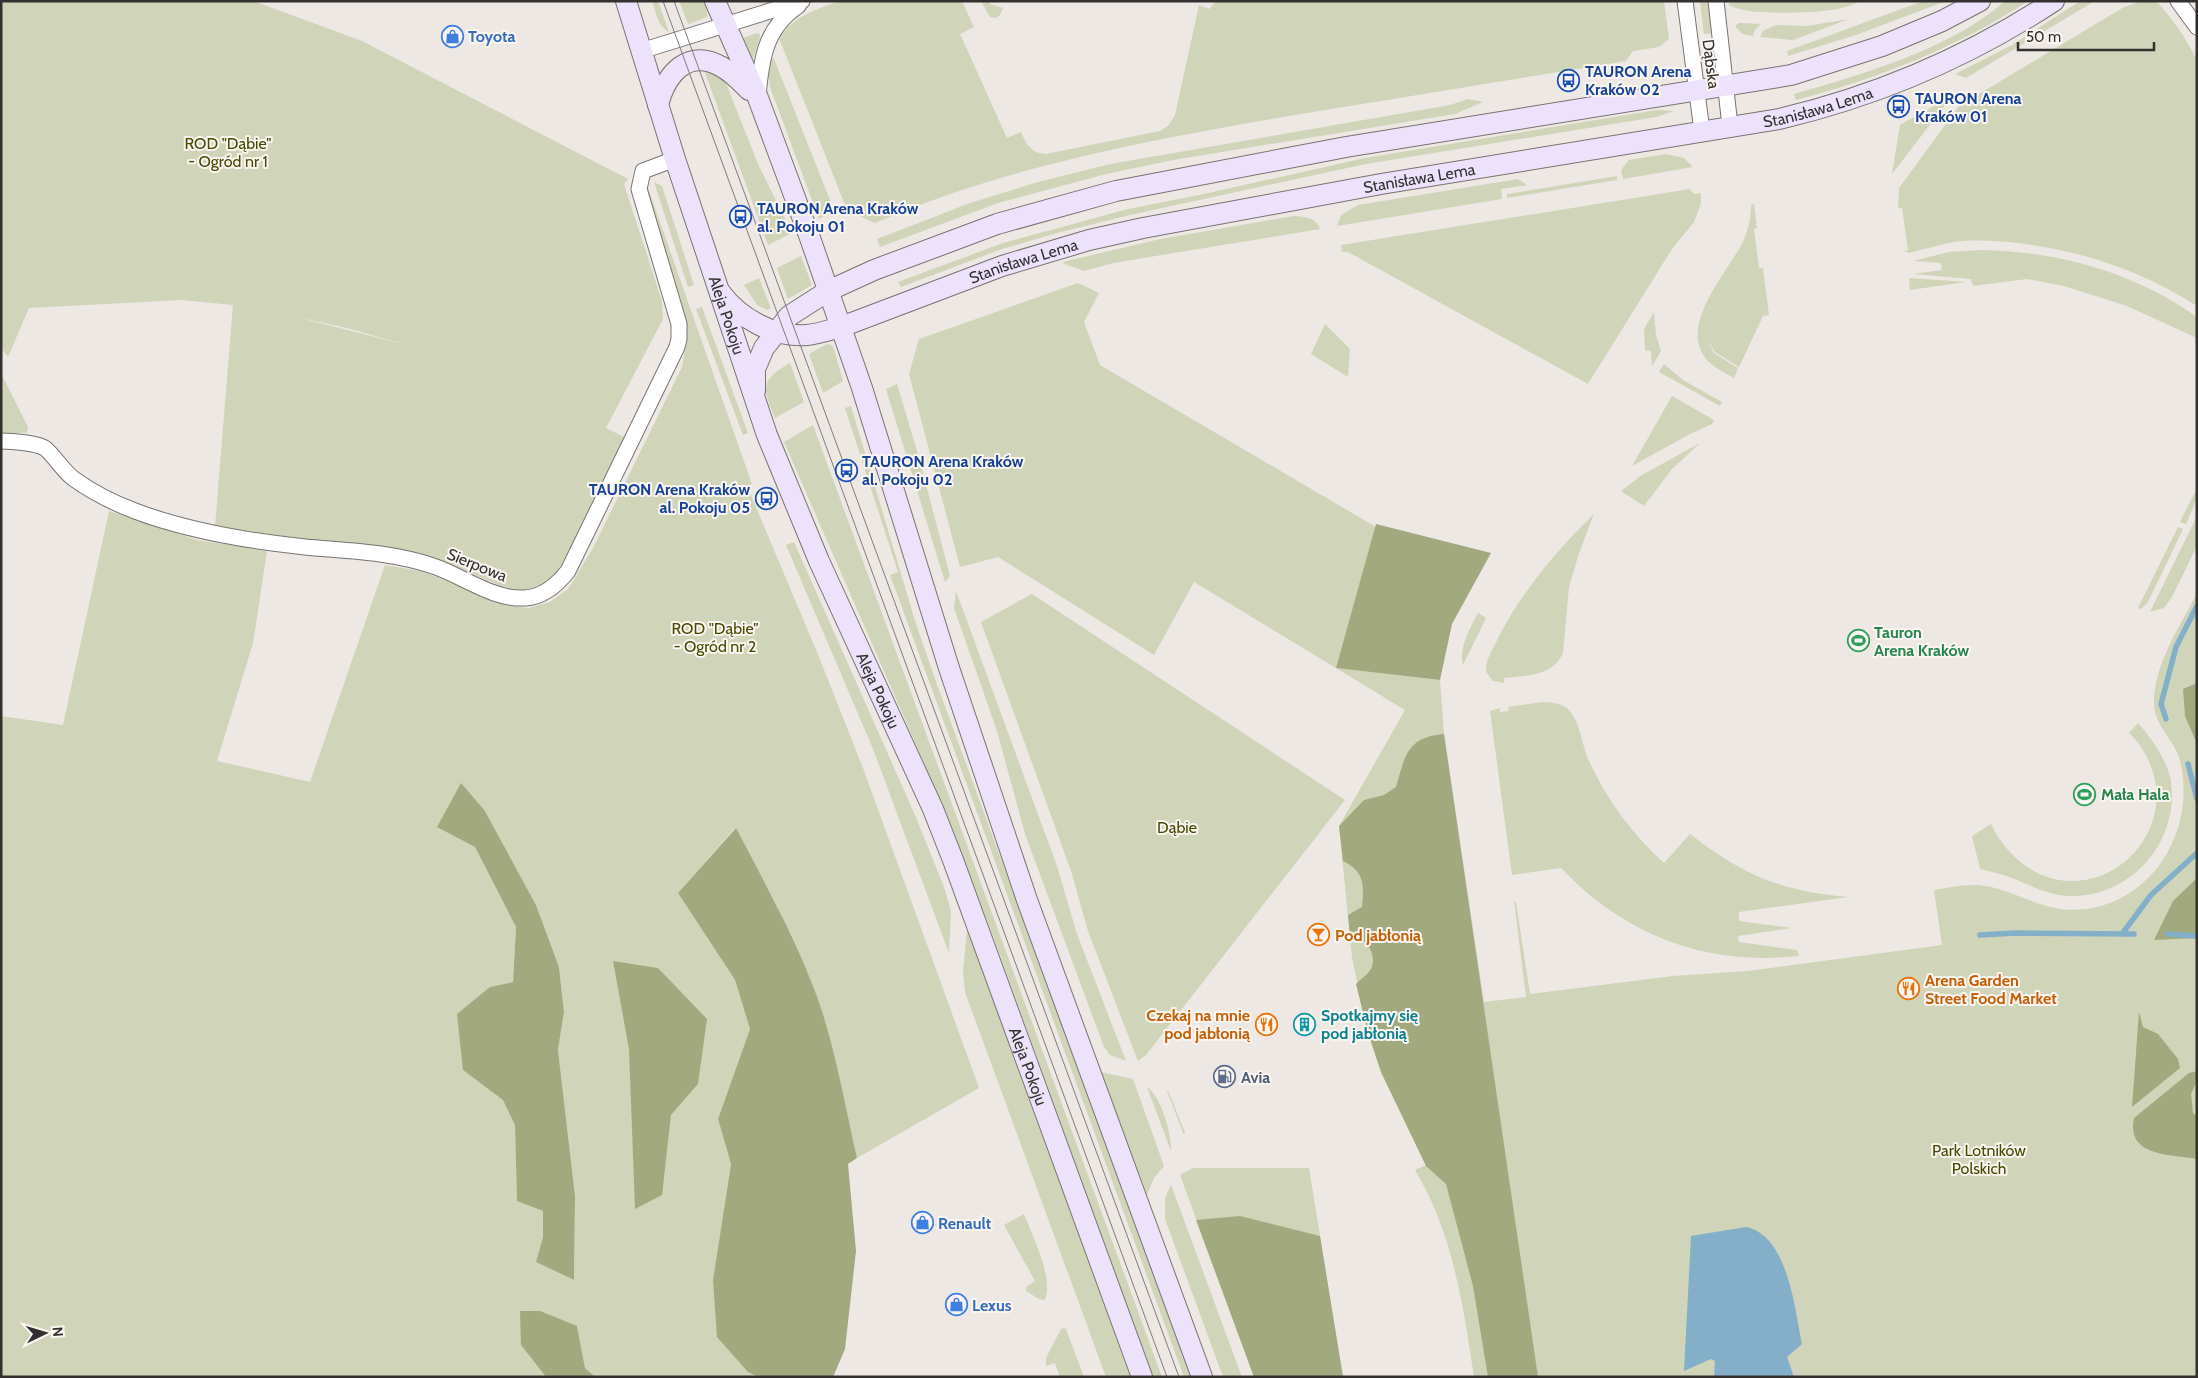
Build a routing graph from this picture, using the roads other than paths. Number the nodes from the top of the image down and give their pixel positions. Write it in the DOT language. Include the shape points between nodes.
graph roads {
  1 [pos="626,1"];
  2 [pos="715,1"];
  3 [pos="804,1"];
  4 [pos="1685,1"];
  5 [pos="1716,1"];
  6 [pos="1980,1"];
  7 [pos="2054,1"];
  8 [pos="2178,1"];
  9 [pos="726,26"];
  10 [pos="2197,27"];
  11 [pos="641,51"];
  12 [pos="1727,85"];
  13 [pos="1696,90"];
  14 [pos="758,98"];
  15 [pos="658,105"];
  16 [pos="1730,126"];
  17 [pos="1702,131"];
  18 [pos="675,159"];
  19 [pos="718,291"];
  20 [pos="828,291"];
  21 [pos="841,327"];
  22 [pos="775,331"];
  23 [pos="757,408"];
  24 [pos="1,441"];
  25 [pos="1142,1377"];
  26 [pos="1202,1377"];
  1 -- 11 [label="main road, Aleja Pokoju"];
  2 -- 9 [label="main road"];
  3 -- 9 [label="street"];
  3 -- 14 [label="street" via="783,18 771,34 761,63"];
  4 -- 13 [label="street, Dąbska"];
  5 -- 12 [label="street, Dąbska"];
  6 -- 12 [label="main road" via="1930,27 1839,61 1791,75"];
  7 -- 16 [label="main road, Stanisława Lema" via="1967,52 1887,87 1804,113"];
  8 -- 10 [label="street"];
  9 -- 11 [label="street"];
  9 -- 14 [label="main road"];
  11 -- 15 [label="main road, Aleja Pokoju"];
  12 -- 13 [label="main road"];
  12 -- 16 [label="street, Dąbska"];
  13 -- 17 [label="street, Dąbska"];
  13 -- 20 [label="main road" via="1346,147 1116,191 953,239"];
  14 -- 15 [label="main road" via="722,66 708,60 696,60 680,67 668,78"];
  14 -- 20 [label="main road"];
  15 -- 18 [label="main road, Aleja Pokoju"];
  16 -- 17 [label="main road, Stanisława Lema"];
  17 -- 21 [label="main road, Stanisława Lema" via="1322,194 1119,233 994,268"];
  18 -- 19 [label="main road, Aleja Pokoju"];
  18 -- 24 [label="street, Sierpowa" via="643,171 639,189 679,324 680,339 568,571 554,587 542,594 513,597 435,567 396,558 213,533 152,517 73,478 44,447"];
  19 -- 22 [label="main road, Stanisława Lema" via="749,319"];
  19 -- 23 [label="main road, Aleja Pokoju"];
  20 -- 21 [label="main road"];
  20 -- 22 [label="main road" via="789,316"];
  21 -- 22 [label="main road, Stanisława Lema" via="807,335"];
  21 -- 26 [label="main road" via="949,668 1027,900"];
  22 -- 23 [label="main road" via="755,369"];
  23 -- 25 [label="main road, Aleja Pokoju" via="819,561 929,800 953,860"];
}
